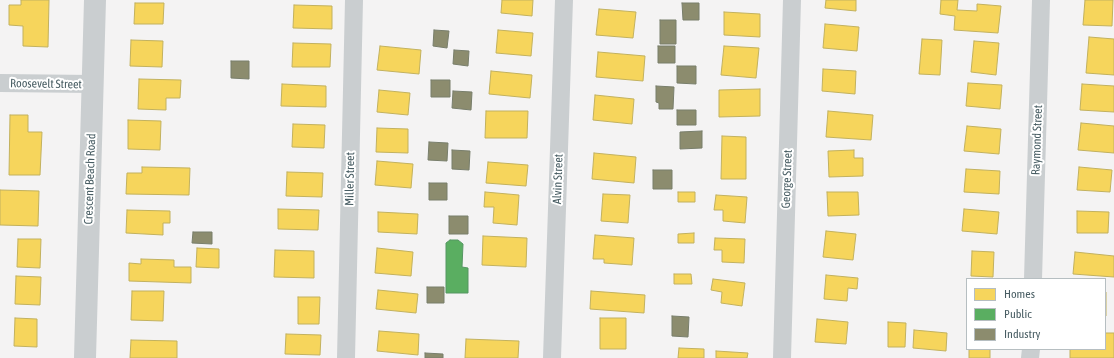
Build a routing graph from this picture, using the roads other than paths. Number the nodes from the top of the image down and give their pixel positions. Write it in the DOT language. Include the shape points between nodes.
graph roads {
  1 [pos="95,0"];
  2 [pos="354,0"];
  3 [pos="564,0"];
  4 [pos="792,0"];
  5 [pos="1041,0"];
  6 [pos="0,83"];
  7 [pos="93,84"];
  8 [pos="1033,278"];
  9 [pos="85,358"];
  10 [pos="346,358"];
  11 [pos="552,358"];
  12 [pos="782,358"];
  1 -- 7 [label="street, Crescent Beach Road"];
  2 -- 10 [label="street, Miller Street"];
  3 -- 11 [label="street, Alvin Street"];
  4 -- 12 [label="street, George Street"];
  5 -- 8 [label="street, Raymond Street"];
  6 -- 7 [label="street, Roosevelt Street"];
  7 -- 9 [label="street, Crescent Beach Road"];
}
